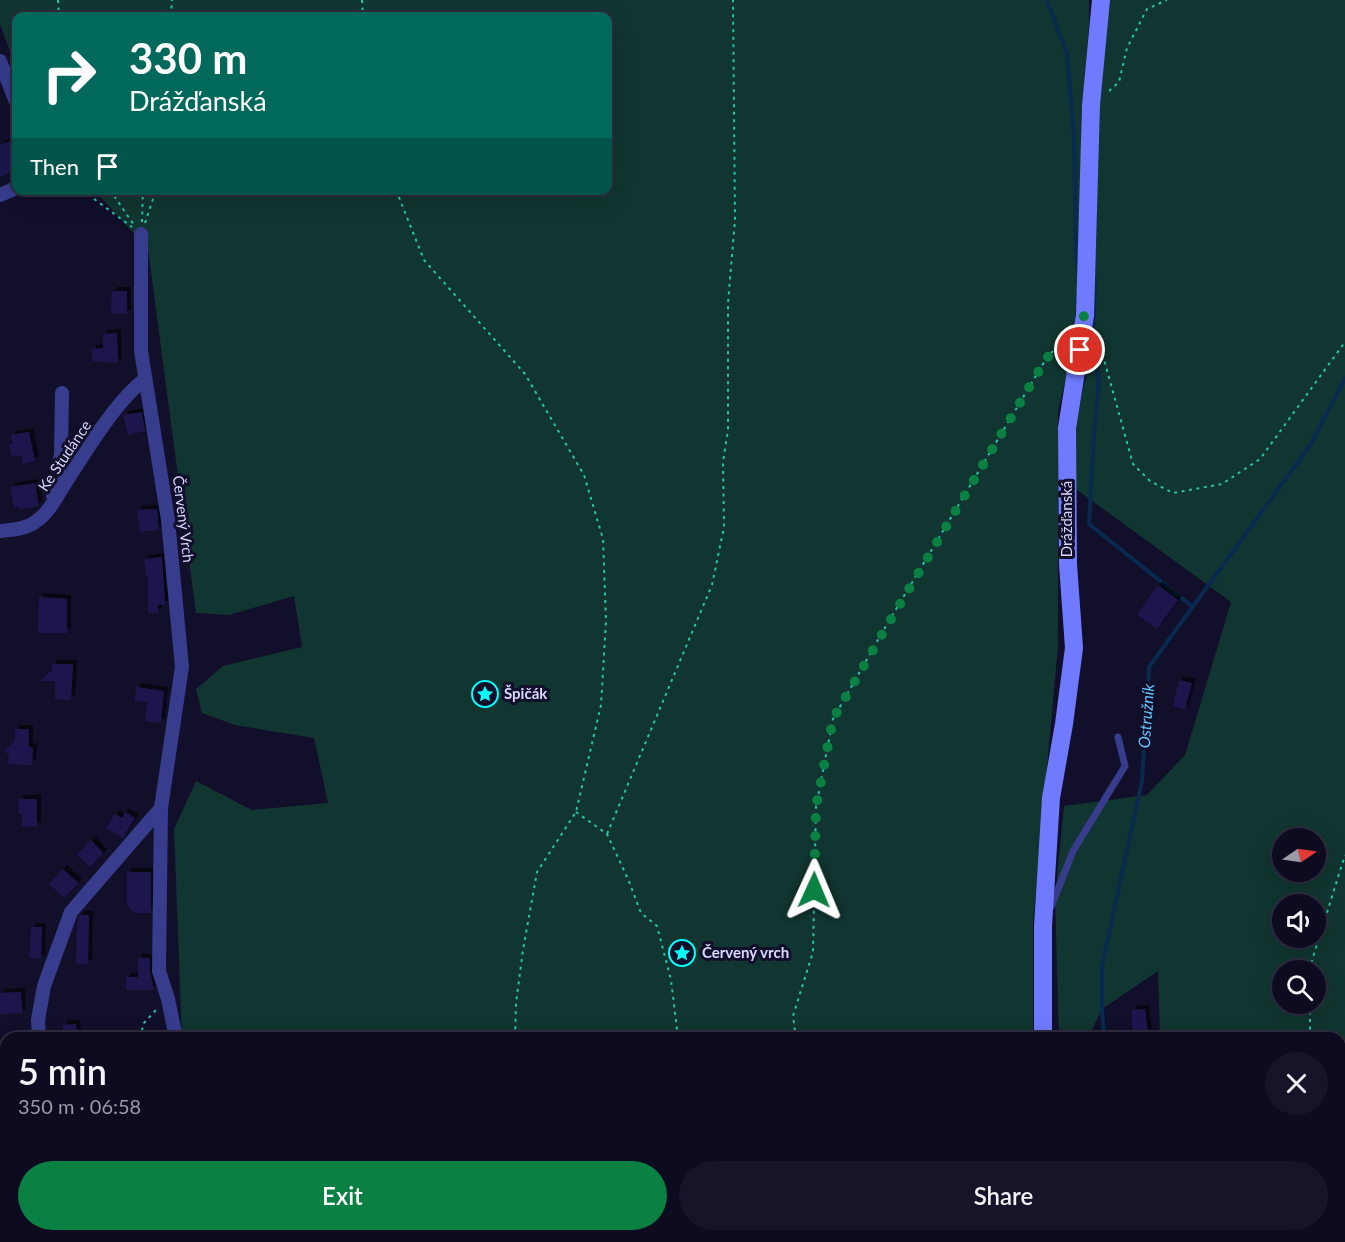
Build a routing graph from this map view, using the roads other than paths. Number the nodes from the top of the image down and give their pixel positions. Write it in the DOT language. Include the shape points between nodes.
graph roads {
  1 [pos="1101,0"];
  2 [pos="0,61"];
  3 [pos="12,92"];
  4 [pos="141,234"];
  5 [pos="145,380"];
  6 [pos="62,393"];
  7 [pos="52,504"];
  8 [pos="0,531"];
  9 [pos="1118,737"];
  10 [pos="161,808"];
  11 [pos="1043,926"];
  12 [pos="39,1032"];
  13 [pos="175,1032"];
  14 [pos="1043,1032"];
  1 -- 11 [label="street, Drážďanská" via="1091,105 1085,315 1067,428 1068,564 1074,648 1051,798"];
  2 -- 3 [label="street"];
  4 -- 5 [label="street, Červený Vrch" via="141,351"];
  5 -- 7 [label="street, Ke Studánce" via="131,390"];
  5 -- 10 [label="street, Červený Vrch" via="168,520 182,667"];
  6 -- 7 [label="street" via="61,454"];
  7 -- 8 [label="street, Ke Studánce" via="34,523"];
  9 -- 11 [label="lane" via="1125,766 1074,851"];
  10 -- 12 [label="street" via="71,912 44,986"];
  10 -- 13 [label="street, Červený Vrch" via="159,971"];
  11 -- 14 [label="street, Drážďanská"];
}
